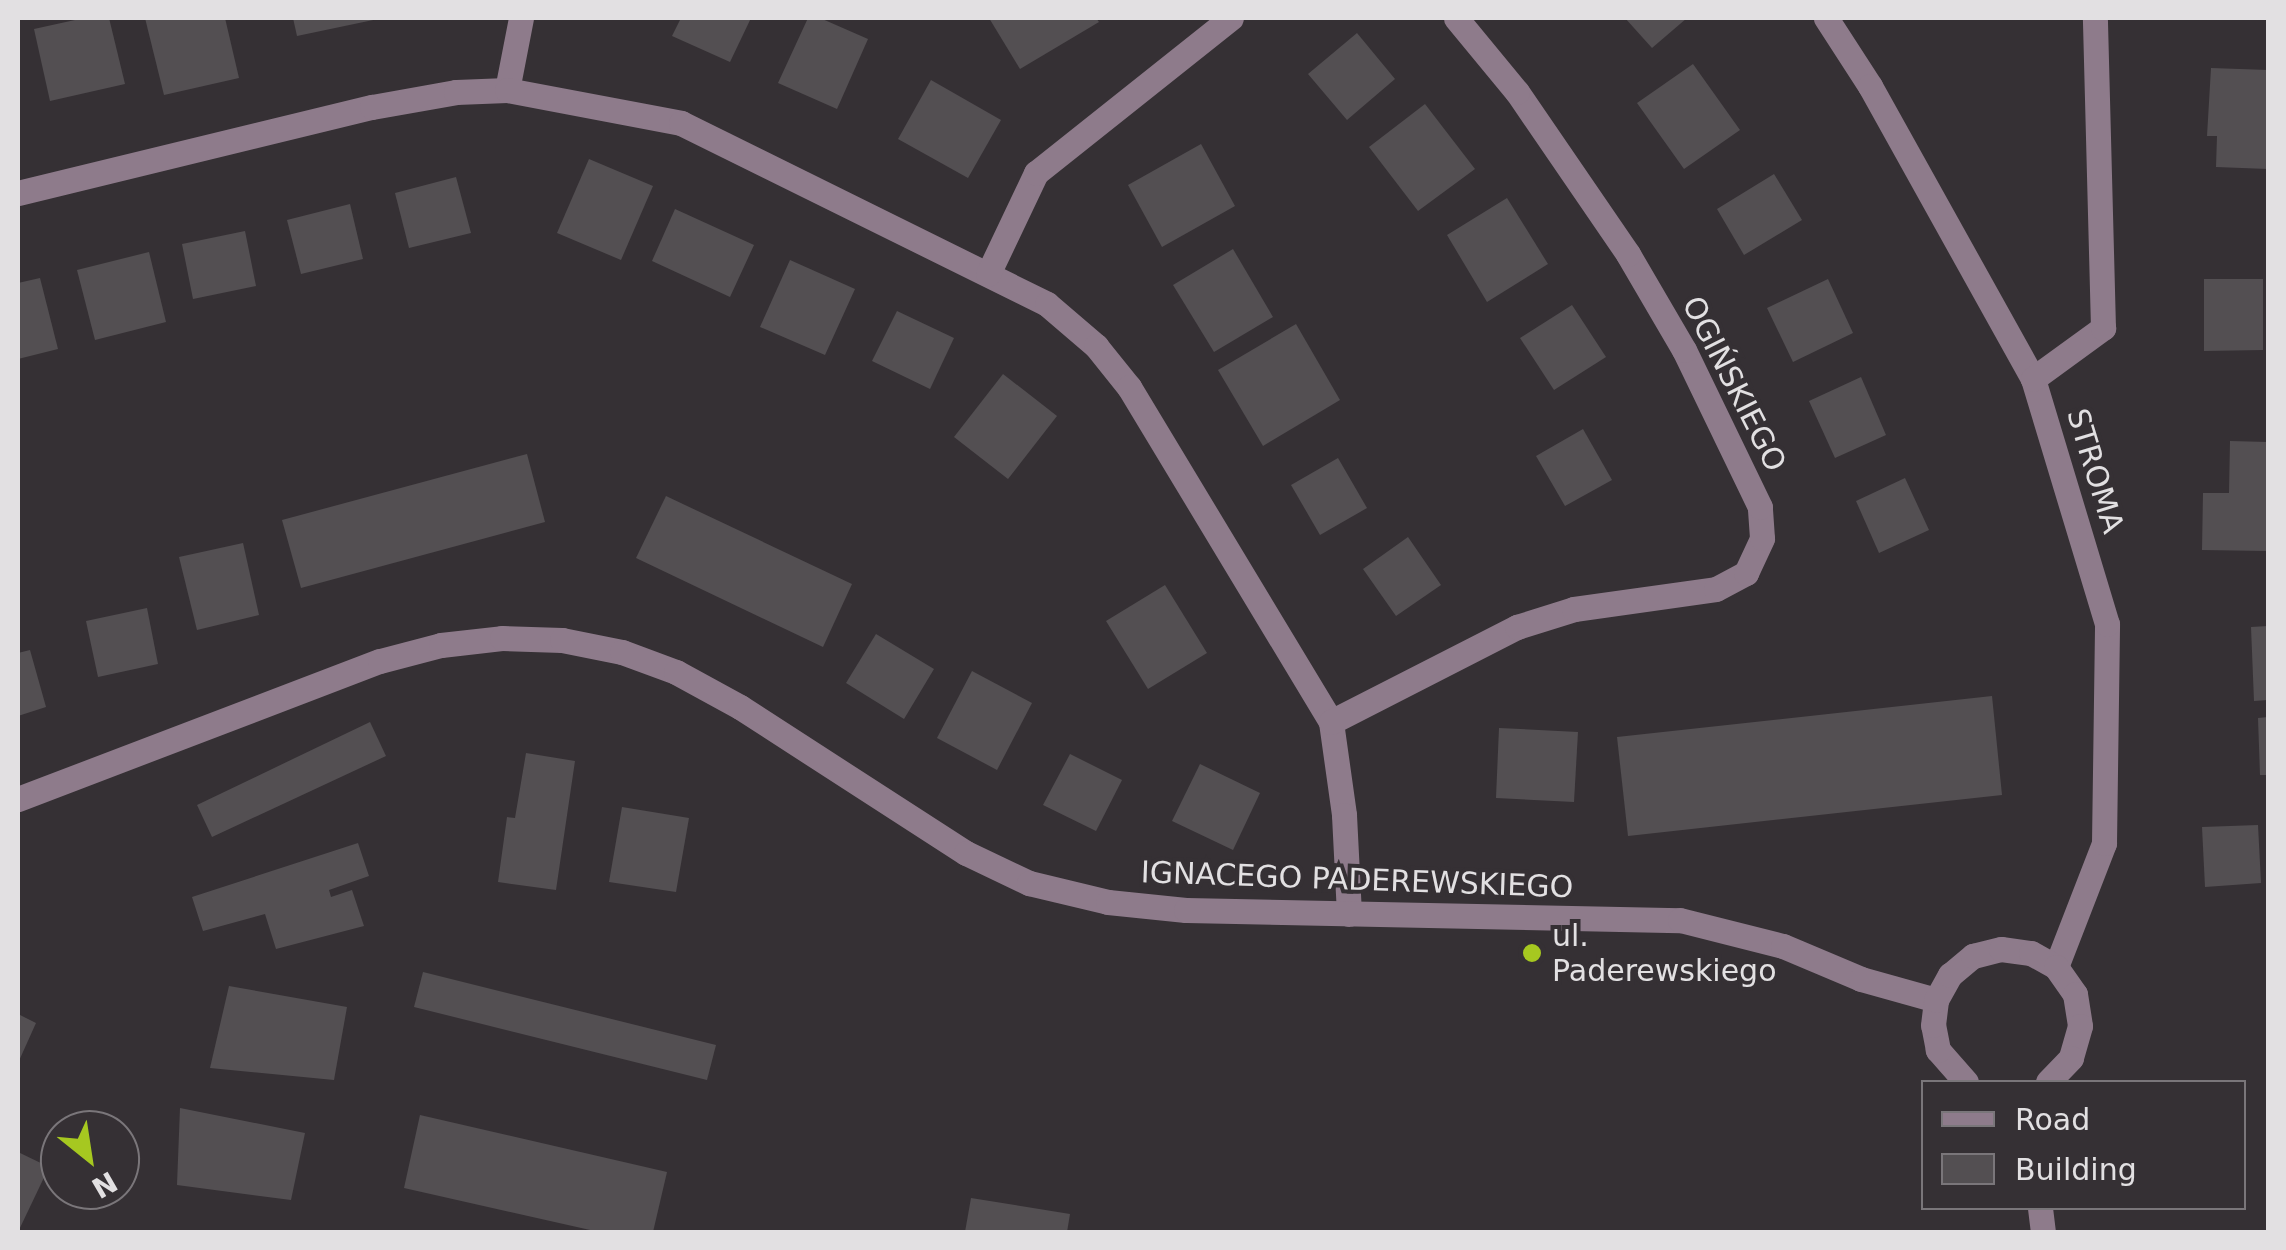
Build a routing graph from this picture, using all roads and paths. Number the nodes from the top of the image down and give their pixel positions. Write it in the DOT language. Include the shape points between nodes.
graph roads {
  1 [pos="521,18"];
  2 [pos="1231,18"];
  3 [pos="1456,18"];
  4 [pos="1826,18"];
  5 [pos="2095,18"];
  6 [pos="508,90"];
  7 [pos="18,192"];
  8 [pos="988,274"];
  9 [pos="2033,379"];
  10 [pos="1331,722"];
  11 [pos="18,798"];
  12 [pos="1349,914"];
  13 [pos="2056,968"];
  14 [pos="1936,1000"];
  15 [pos="1964,1080"];
  16 [pos="2050,1080"];
  1 -- 6 [label="street"];
  2 -- 8 [label="street" via="1036,173"];
  3 -- 10 [label="street, OGIŃSKIEGO" via="1517,92 1628,254 1684,350 1760,507 1762,538 1746,572 1716,590 1574,609 1516,627"];
  4 -- 9 [label="street"];
  5 -- 9 [label="street, STROMA" via="2103,328"];
  6 -- 7 [label="street" via="372,108"];
  6 -- 8 [label="street" via="681,122"];
  8 -- 10 [label="street" via="1046,304 1096,346 1128,386"];
  9 -- 13 [label="street, STROMA" via="2108,624 2104,844"];
  10 -- 12 [label="street"];
  11 -- 12 [label="street, IGNACEGO PADEREWSKIEGO" via="380,660 456,643 562,640 676,672 966,853 1029,883 1108,902 1186,910"];
  12 -- 14 [label="street, IGNACEGO PADEREWSKIEGO" via="1680,920 1783,946"];
  13 -- 14 [label="street" via="2031,953 2001,949 1973,956 1950,975"];
  13 -- 16 [label="street" via="2075,994 2080,1026 2071,1058"];
  14 -- 15 [label="street" via="1938,1050"];
}
